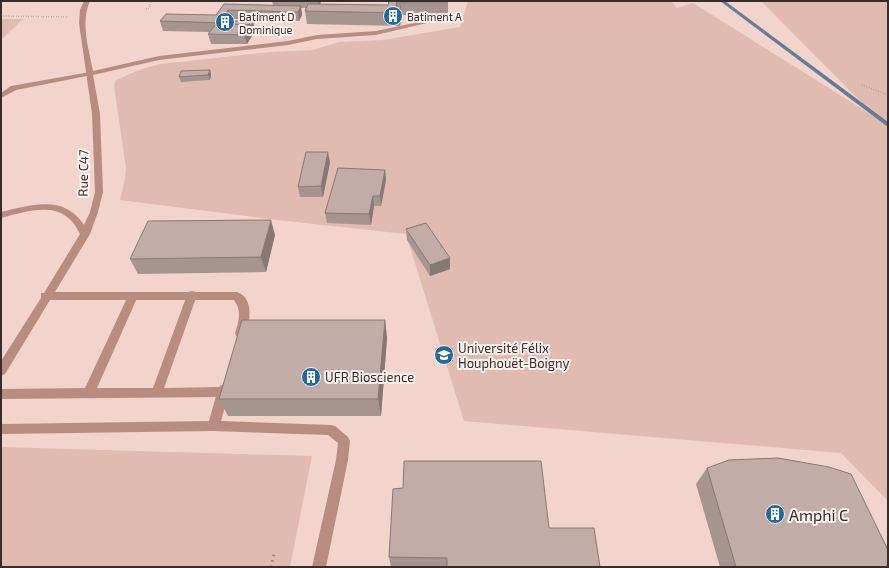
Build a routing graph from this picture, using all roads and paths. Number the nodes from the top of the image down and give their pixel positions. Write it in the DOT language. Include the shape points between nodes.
graph roads {
  1 [pos="87,1"];
  2 [pos="152,1"];
  3 [pos="146,9"];
  4 [pos="1,16"];
  5 [pos="82,17"];
  6 [pos="424,22"];
  7 [pos="90,74"];
  8 [pos="862,85"];
  9 [pos="888,94"];
  10 [pos="1,96"];
  11 [pos="2,215"];
  12 [pos="85,234"];
  13 [pos="192,295"];
  14 [pos="46,296"];
  15 [pos="133,296"];
  16 [pos="237,343"];
  17 [pos="1,371"];
  18 [pos="227,378"];
  19 [pos="156,392"];
  20 [pos="223,392"];
  21 [pos="89,393"];
  22 [pos="1,394"];
  23 [pos="213,426"];
  24 [pos="1,429"];
  25 [pos="274,554"];
  26 [pos="271,567"];
  27 [pos="319,567"];
  1 -- 5 [label="street, Rue C47"];
  2 -- 3 [label="path" via="150,8"];
  4 -- 5 [label="path"];
  5 -- 7 [label="street, Rue C47"];
  6 -- 7 [label="street" via="376,33 331,36 158,58"];
  7 -- 10 [label="street" via="14,88"];
  7 -- 12 [label="street, Rue C47" via="96,114 98,192 94,212"];
  8 -- 9 [label="path"];
  11 -- 12 [label="street" via="35,208 56,207 70,213"];
  12 -- 14 [label="street, Rue C47"];
  13 -- 15 [label="street"];
  13 -- 16 [label="street" via="237,296 244,304 246,315"];
  13 -- 19 [label="street"];
  14 -- 15 [label="street"];
  14 -- 17 [label="street, Rue C47"];
  15 -- 21 [label="street"];
  18 -- 20 [label="street"];
  19 -- 20 [label="street"];
  19 -- 21 [label="street"];
  20 -- 23 [label="street"];
  21 -- 22 [label="street"];
  23 -- 24 [label="street"];
  23 -- 27 [label="street" via="331,430 344,441"];
  25 -- 26 [label="path"];
}
